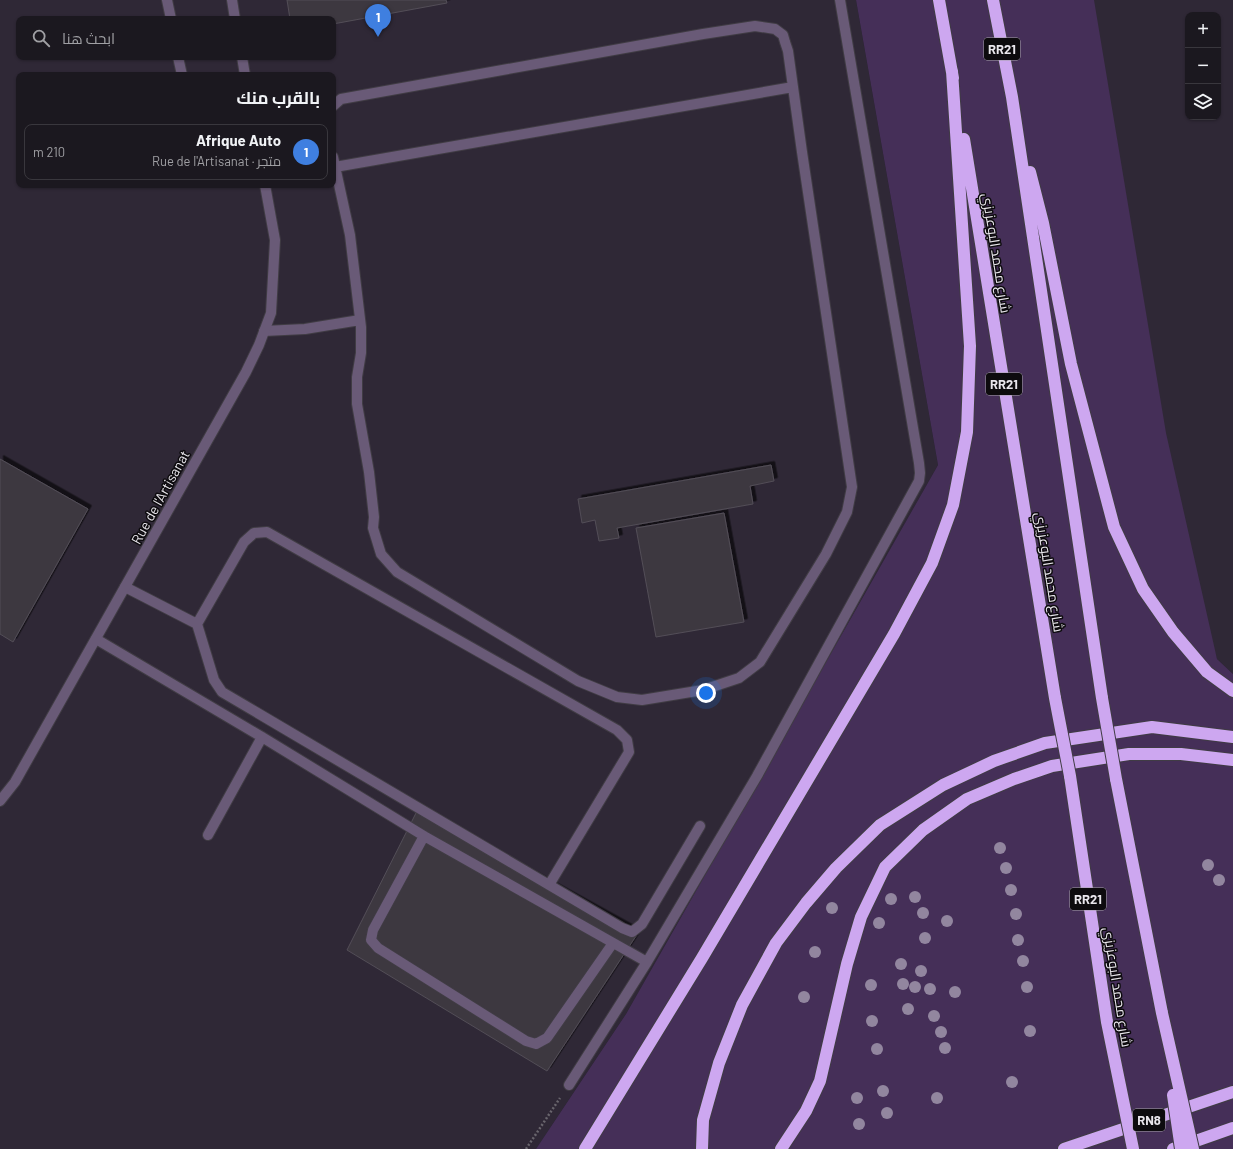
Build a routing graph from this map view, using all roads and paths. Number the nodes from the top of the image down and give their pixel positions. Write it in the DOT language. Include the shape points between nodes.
graph roads {
  1 [pos="167,0"];
  2 [pos="232,0"];
  3 [pos="840,0"];
  4 [pos="939,0"];
  5 [pos="993,0"];
  6 [pos="170,16"];
  7 [pos="235,16"];
  8 [pos="179,60"];
  9 [pos="242,60"];
  10 [pos="952,71"];
  11 [pos="181,72"];
  12 [pos="244,72"];
  13 [pos="793,87"];
  14 [pos="1012,97"];
  15 [pos="336,104"];
  16 [pos="336,162"];
  17 [pos="336,171"];
  18 [pos="266,188"];
  19 [pos="360,320"];
  20 [pos="264,331"];
  21 [pos="125,587"];
  22 [pos="197,624"];
  23 [pos="96,639"];
  24 [pos="1233,691"];
  25 [pos="262,737"];
  26 [pos="1233,737"];
  27 [pos="1233,760"];
  28 [pos="0,801"];
  29 [pos="700,826"];
  30 [pos="208,835"];
  31 [pos="424,836"];
  32 [pos="549,885"];
  33 [pos="613,943"];
  34 [pos="646,962"];
  35 [pos="1162,1012"];
  36 [pos="1107,1022"];
  37 [pos="569,1084"];
  38 [pos="1233,1092"];
  39 [pos="1233,1128"];
  40 [pos="526,1149"];
  41 [pos="585,1149"];
  42 [pos="702,1149"];
  43 [pos="781,1149"];
  44 [pos="1064,1149"];
  45 [pos="1125,1149"];
  46 [pos="1133,1149"];
  47 [pos="1173,1149"];
  48 [pos="1181,1149"];
  49 [pos="1193,1149"];
  1 -- 6 [label="street"];
  2 -- 7 [label="street"];
  3 -- 34 [label="street" via="919,463 919,481 757,776"];
  4 -- 10 [label="highway, شارع محمد البوعزيزي / RR21"];
  5 -- 14 [label="highway, RR21"];
  8 -- 11 [label="street"];
  9 -- 12 [label="street"];
  10 -- 36 [label="highway, شارع محمد البوعزيزي / RR21, bridge" via="1070,776"];
  10 -- 41 [label="highway" via="970,346 967,432 953,505 932,563 894,634"];
  13 -- 15 [label="street" via="783,35 775,29 755,26 342,99"];
  13 -- 16 [label="street"];
  13 -- 19 [label="street" via="852,487 847,512 826,554 760,662 739,678 703,690 642,700 617,697 578,681 397,572 381,554 373,528 369,472 357,404 361,353"];
  14 -- 24 [label="highway" via="1043,223 1071,364 1114,527 1144,589 1173,632 1207,672"];
  14 -- 35 [label="highway, RR21, bridge" via="1102,698"];
  17 -- 19 [label="street" via="350,235"];
  18 -- 20 [label="street, Rue de l'Artisanat" via="275,240 271,313"];
  19 -- 20 [label="street" via="305,329"];
  20 -- 21 [label="street, Rue de l'Artisanat" via="246,372"];
  21 -- 22 [label="street"];
  21 -- 23 [label="street, Rue de l'Artisanat"];
  22 -- 32 [label="street" via="214,680 222,692"];
  22 -- 32 [label="street" via="244,542 254,533 267,532 617,730 627,740 629,752"];
  23 -- 25 [label="street"];
  23 -- 28 [label="street, Rue de l'Artisanat" via="15,782"];
  25 -- 30 [label="street"];
  25 -- 31 [label="street"];
  26 -- 42 [label="highway" via="1152,728 1045,743 994,761 943,785 880,825 836,868 806,903 776,943 742,1004 719,1063 703,1120"];
  27 -- 43 [label="highway" via="1181,754 1129,754 1052,766 967,799 923,830 885,867 861,917 847,964 820,1081 806,1111"];
  29 -- 32 [label="street" via="642,924 632,932"];
  31 -- 33 [label="street"];
  31 -- 33 [label="street" via="373,930 371,940 378,948 526,1041 536,1044 547,1038"];
  33 -- 34 [label="street"];
  34 -- 37 [label="street"];
  35 -- 48 [label="highway, RR21, bridge"];
  35 -- 49 [label="highway, bridge"];
  36 -- 45 [label="highway, bridge"];
  36 -- 46 [label="highway, شارع محمد البوعزيزي / RR21, bridge"];
  37 -- 40 [label="path"];
  38 -- 44 [label="highway, RN8"];
  39 -- 47 [label="highway, RN8"];
}
